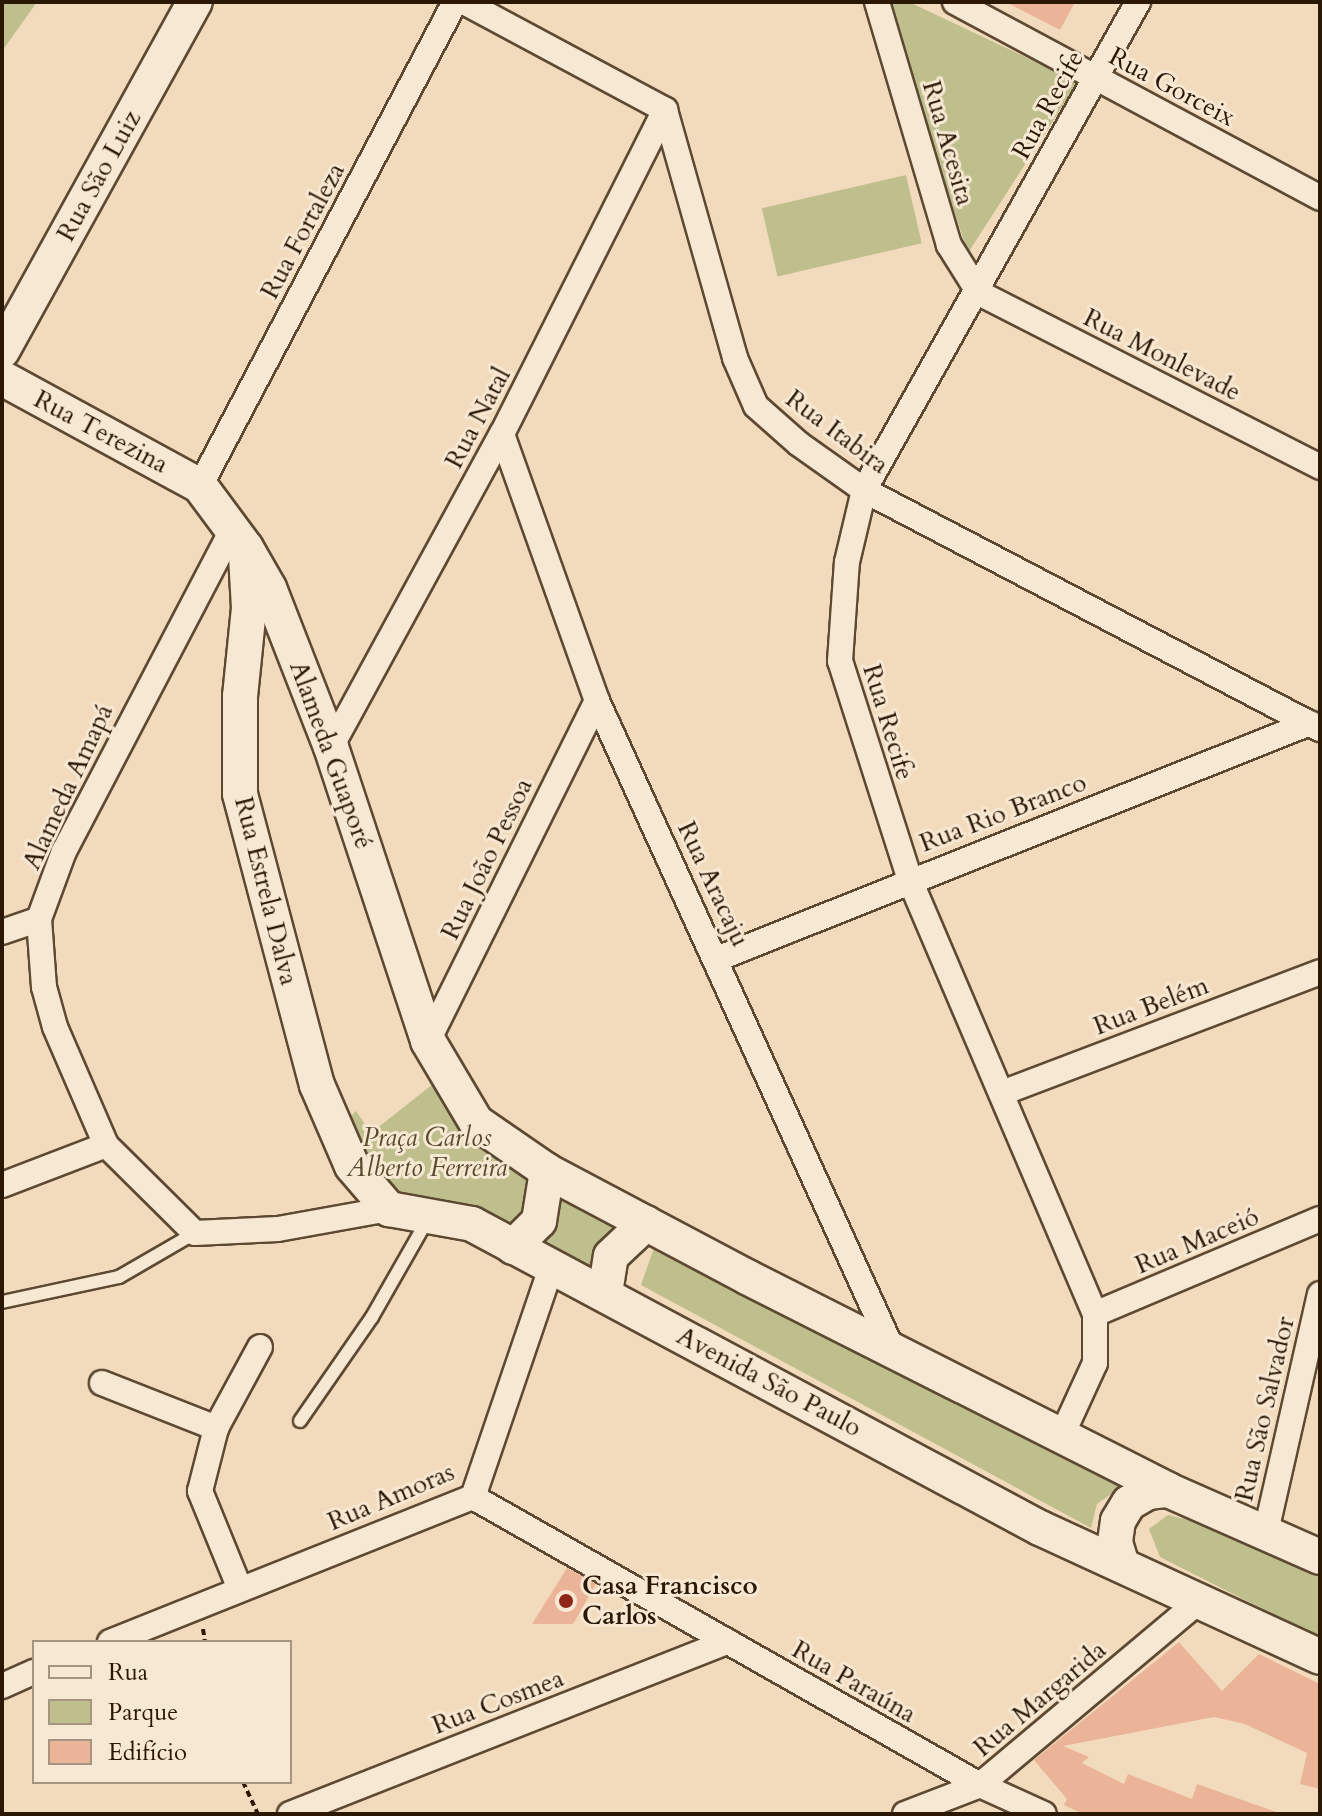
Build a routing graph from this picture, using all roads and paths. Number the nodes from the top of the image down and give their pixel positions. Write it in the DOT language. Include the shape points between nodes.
graph roads {
  1 [pos="195,2"];
  2 [pos="455,2"];
  3 [pos="464,2"];
  4 [pos="877,2"];
  5 [pos="955,2"];
  6 [pos="1138,2"];
  7 [pos="1095,76"];
  8 [pos="665,110"];
  9 [pos="1320,198"];
  10 [pos="979,293"];
  11 [pos="2,351"];
  12 [pos="2,378"];
  13 [pos="502,434"];
  14 [pos="1320,467"];
  15 [pos="200,486"];
  16 [pos="864,490"];
  17 [pos="239,539"];
  18 [pos="597,701"];
  19 [pos="1315,726"];
  20 [pos="331,747"];
  21 [pos="910,880"];
  22 [pos="39,919"];
  23 [pos="2,932"];
  24 [pos="717,959"];
  25 [pos="1320,972"];
  26 [pos="428,1041"];
  27 [pos="1002,1093"];
  28 [pos="106,1145"];
  29 [pos="547,1171"];
  30 [pos="2,1185"];
  31 [pos="389,1209"];
  32 [pos="430,1216"];
  33 [pos="1320,1219"];
  34 [pos="646,1223"];
  35 [pos="195,1233"];
  36 [pos="513,1247"];
  37 [pos="551,1268"];
  38 [pos="605,1293"];
  39 [pos="1320,1294"];
  40 [pos="2,1302"];
  41 [pos="1095,1314"];
  42 [pos="260,1347"];
  43 [pos="892,1349"];
  44 [pos="102,1383"];
  45 [pos="300,1421"];
  46 [pos="216,1428"];
  47 [pos="1062,1435"];
  48 [pos="1168,1490"];
  49 [pos="473,1497"];
  50 [pos="1265,1536"];
  51 [pos="1320,1557"];
  52 [pos="1121,1562"];
  53 [pos="240,1589"];
  54 [pos="1196,1604"];
  55 [pos="115,1640"];
  56 [pos="727,1642"];
  57 [pos="1320,1657"];
  58 [pos="32,1673"];
  59 [pos="2,1686"];
  60 [pos="244,1784"];
  61 [pos="980,1785"];
  62 [pos="258,1814"];
  63 [pos="290,1814"];
  64 [pos="905,1814"];
  65 [pos="1044,1814"];
  1 -- 11 [label="street, Rua São Luiz"];
  2 -- 15 [label="street, Rua Fortaleza"];
  3 -- 8 [label="street"];
  4 -- 10 [label="street, Rua Acesita" via="949,245"];
  5 -- 7 [label="street, Rua Gorceix"];
  6 -- 7 [label="street, Rua Recife"];
  7 -- 9 [label="street, Rua Gorceix"];
  7 -- 10 [label="street, Rua Recife"];
  8 -- 13 [label="street, Rua Natal"];
  8 -- 16 [label="street, Rua Itabira" via="735,358 756,406"];
  10 -- 14 [label="street, Rua Monlevade"];
  10 -- 16 [label="street, Rua Recife"];
  12 -- 15 [label="street, Rua Terezina"];
  13 -- 18 [label="street, Rua Aracaju"];
  13 -- 20 [label="street, Rua Natal"];
  15 -- 17 [label="street, Alameda Guaporé"];
  16 -- 19 [label="street, Rua Itabira"];
  16 -- 21 [label="street, Rua Recife" via="847,562 840,661"];
  17 -- 20 [label="street, Alameda Guaporé" via="269,588"];
  17 -- 22 [label="street, Alameda Amapá" via="111,755 64,851"];
  17 -- 31 [label="street, Rua Estrela Dalva" via="249,608 240,696 240,794 317,1085 352,1166"];
  18 -- 24 [label="street, Rua Aracaju"];
  18 -- 26 [label="street, Rua João Pessoa"];
  19 -- 21 [label="street, Rua Rio Branco"];
  20 -- 26 [label="street, Alameda Guaporé"];
  21 -- 24 [label="street, Rua Rio Branco"];
  21 -- 27 [label="street, Rua Recife"];
  22 -- 23 [label="street"];
  22 -- 28 [label="street, Alameda Amapá" via="44,987 55,1027"];
  24 -- 43 [label="street, Rua Aracaju"];
  25 -- 27 [label="street, Rua Belém"];
  26 -- 29 [label="street" via="476,1122"];
  27 -- 41 [label="street, Rua Recife"];
  28 -- 30 [label="street"];
  28 -- 35 [label="street, Alameda Amapá"];
  29 -- 34 [label="street"];
  29 -- 36 [label="street" via="539,1221"];
  31 -- 32 [label="street, Avenida São Paulo"];
  31 -- 35 [label="street, Avenida São Paulo" via="278,1229"];
  32 -- 36 [label="street, Avenida São Paulo" via="472,1224"];
  32 -- 45 [label="lane" via="372,1317"];
  33 -- 41 [label="street, Rua Maceió"];
  34 -- 38 [label="street" via="611,1256"];
  34 -- 43 [label="street"];
  35 -- 40 [label="lane" via="119,1277"];
  36 -- 37 [label="street, Avenida São Paulo"];
  37 -- 38 [label="street, Avenida São Paulo"];
  37 -- 49 [label="street, Rua Amoras"];
  38 -- 52 [label="street, Avenida São Paulo" via="1040,1528"];
  39 -- 50 [label="street, Rua São Salvador"];
  41 -- 47 [label="street, Rua Recife" via="1095,1363"];
  42 -- 46 [label="street"];
  43 -- 47 [label="street"];
  44 -- 46 [label="street"];
  46 -- 53 [label="street" via="200,1491"];
  47 -- 48 [label="street"];
  48 -- 50 [label="street"];
  48 -- 52 [label="street" via="1148,1492 1129,1503 1118,1521 1115,1542"];
  49 -- 53 [label="street, Rua Amoras"];
  49 -- 56 [label="street, Rua Paraúna"];
  50 -- 51 [label="street"];
  52 -- 54 [label="street, Avenida São Paulo"];
  53 -- 55 [label="street, Rua Amoras"];
  54 -- 57 [label="street, Avenida São Paulo"];
  54 -- 61 [label="street, Rua Margarida"];
  56 -- 61 [label="street, Rua Paraúna"];
  56 -- 63 [label="street, Rua Cosmea"];
  58 -- 59 [label="street"];
  60 -- 62 [label="path"];
  61 -- 64 [label="street, Rua Margarida"];
  61 -- 65 [label="street, Rua Paraúna"];
}
